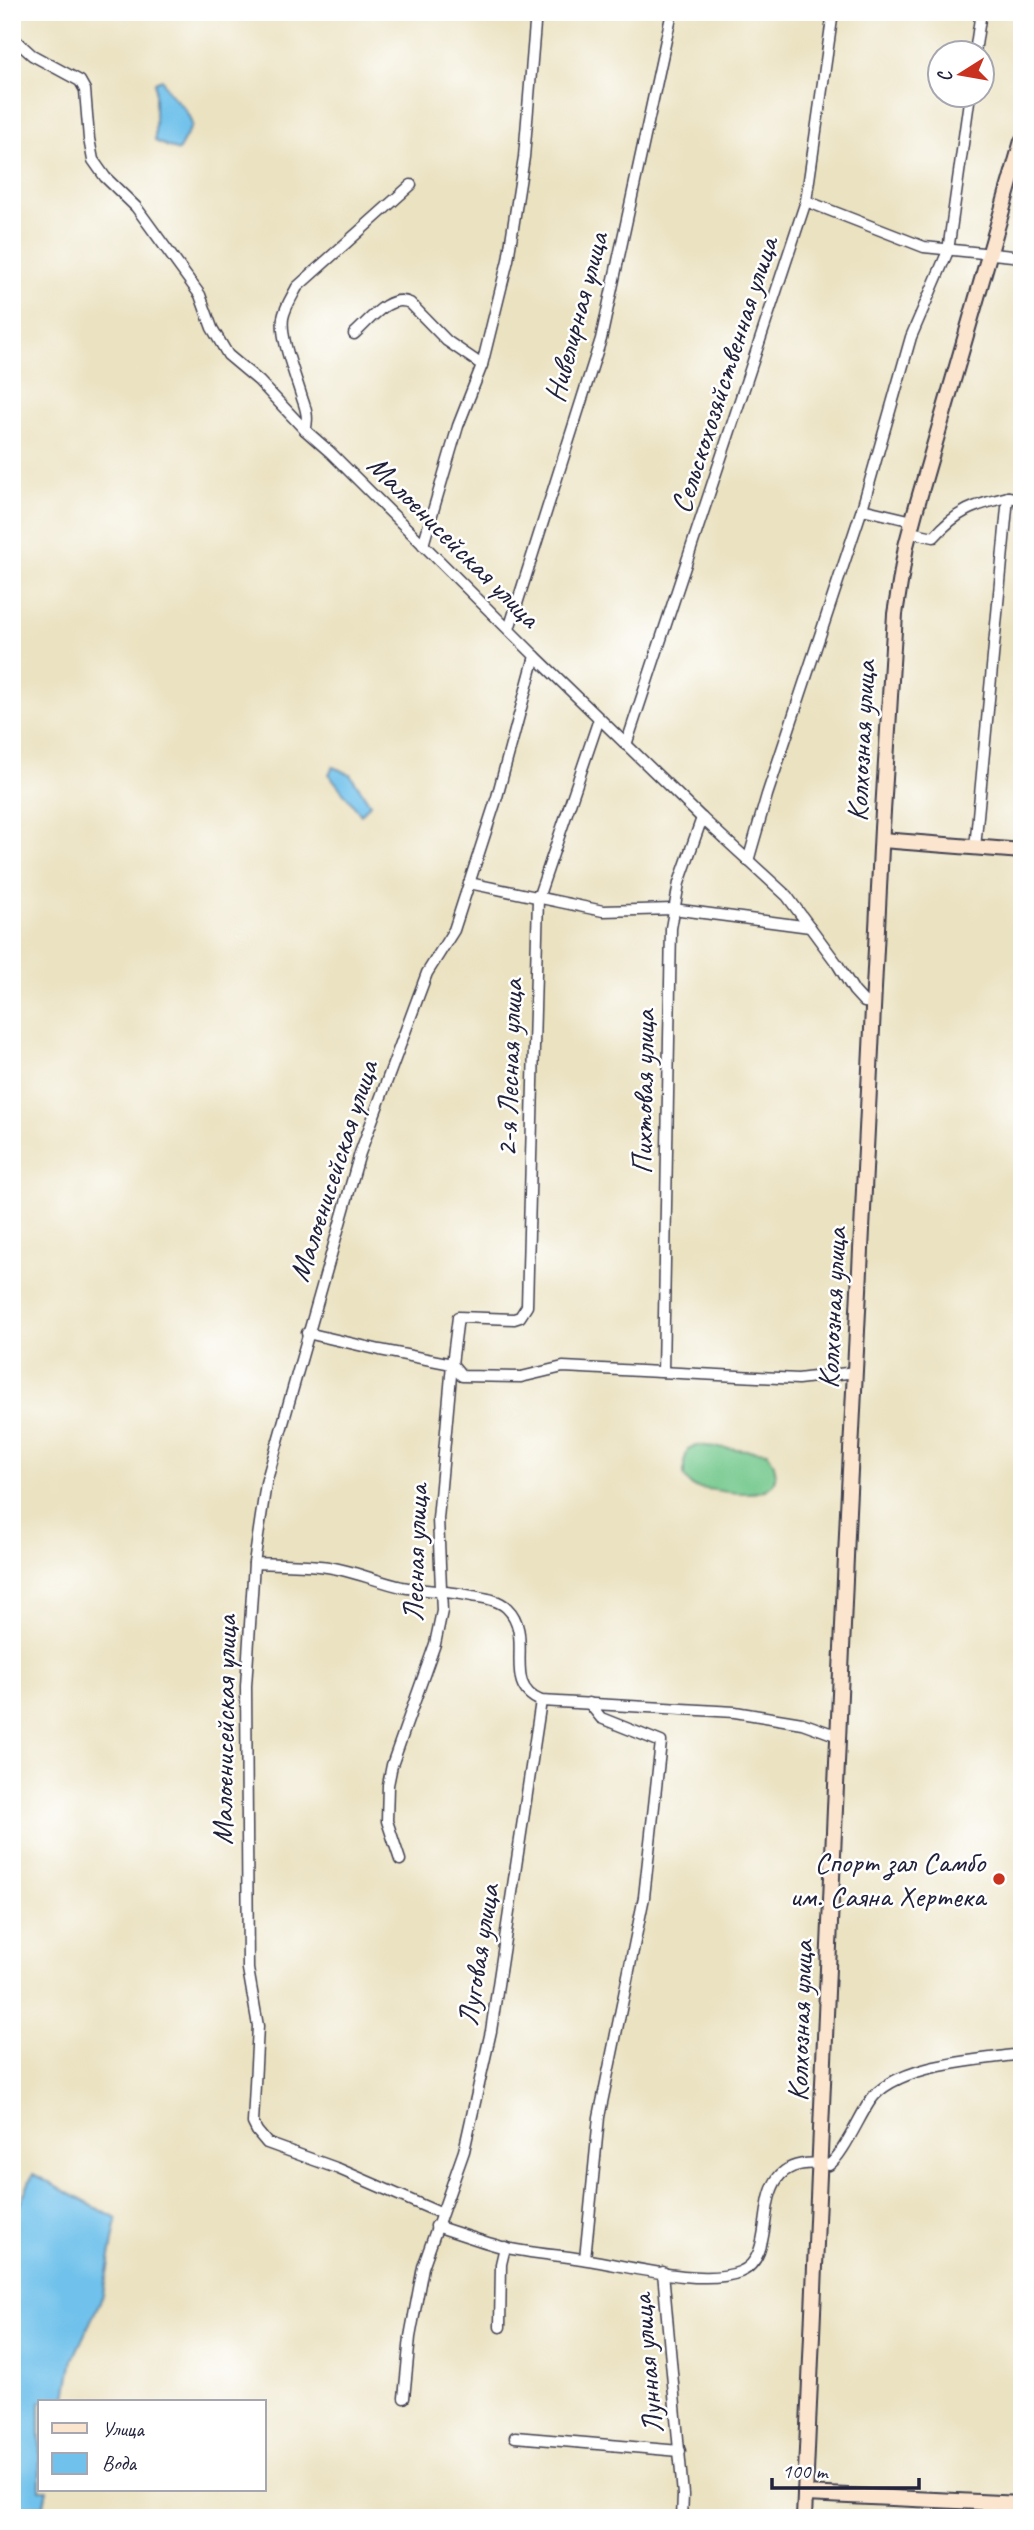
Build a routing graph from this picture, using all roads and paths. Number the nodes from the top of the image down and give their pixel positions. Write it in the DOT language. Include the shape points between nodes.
graph roads {
  1 [pos="536,12"];
  2 [pos="672,12"];
  3 [pos="833,12"];
  4 [pos="981,12"];
  5 [pos="12,37"];
  6 [pos="977,38"];
  7 [pos="968,108"];
  8 [pos="1022,141"];
  9 [pos="411,184"];
  10 [pos="806,201"];
  11 [pos="948,251"];
  12 [pos="989,253"];
  13 [pos="1022,257"];
  14 [pos="354,334"];
  15 [pos="482,365"];
  16 [pos="305,430"];
  17 [pos="1009,497"];
  18 [pos="1022,499"];
  19 [pos="862,509"];
  20 [pos="911,526"];
  21 [pos="423,545"];
  22 [pos="509,629"];
  23 [pos="535,656"];
  24 [pos="599,719"];
  25 [pos="626,745"];
  26 [pos="702,818"];
  27 [pos="881,840"];
  28 [pos="975,848"];
  29 [pos="1022,851"];
  30 [pos="748,861"];
  31 [pos="469,883"];
  32 [pos="538,898"];
  33 [pos="673,909"];
  34 [pos="810,927"];
  35 [pos="874,1003"];
  36 [pos="307,1333"];
  37 [pos="452,1364"];
  38 [pos="663,1372"];
  39 [pos="855,1372"];
  40 [pos="254,1563"];
  41 [pos="442,1590"];
  42 [pos="541,1700"];
  43 [pos="589,1703"];
  44 [pos="838,1736"];
  45 [pos="400,1860"];
  46 [pos="1022,2054"];
  47 [pos="821,2164"];
  48 [pos="440,2213"];
  49 [pos="436,2226"];
  50 [pos="505,2247"];
  51 [pos="585,2259"];
  52 [pos="663,2272"];
  53 [pos="500,2327"];
  54 [pos="404,2398"];
  55 [pos="515,2437"];
  56 [pos="680,2451"];
  57 [pos="805,2494"];
  58 [pos="1022,2504"];
  59 [pos="682,2518"];
  60 [pos="804,2518"];
  1 -- 15 [label="street" via="520,183 508,260"];
  2 -- 22 [label="street, Нивелирная улица" via="601,339"];
  3 -- 10 [label="street, Сельскохозяйственная улица"];
  4 -- 6 [label="street"];
  5 -- 16 [label="street, Малоенисейская улица" via="32,55 80,81 93,159 136,207 200,295 228,355"];
  7 -- 11 [label="street"];
  8 -- 12 [label="main road, Колхозная улица"];
  9 -- 16 [label="street" via="297,288 288,303 284,333 305,408"];
  10 -- 11 [label="street" via="924,247"];
  10 -- 25 [label="street, Сельскохозяйственная улица"];
  11 -- 12 [label="street"];
  11 -- 19 [label="street" via="911,337"];
  12 -- 13 [label="street"];
  12 -- 20 [label="main road, Колхозная улица"];
  14 -- 15 [label="street" via="391,301 405,301 447,341"];
  15 -- 21 [label="street" via="458,426"];
  16 -- 21 [label="street, Малоенисейская улица"];
  17 -- 18 [label="street"];
  17 -- 20 [label="street" via="976,505 949,519 934,537"];
  17 -- 28 [label="street"];
  19 -- 20 [label="street"];
  19 -- 30 [label="street"];
  20 -- 27 [label="main road, Колхозная улица" via="895,614"];
  21 -- 22 [label="street, Малоенисейская улица"];
  22 -- 23 [label="street, Малоенисейская улица"];
  23 -- 24 [label="street"];
  23 -- 31 [label="street, Малоенисейская улица"];
  24 -- 25 [label="street"];
  24 -- 32 [label="street, 2-я Лесная улица"];
  25 -- 26 [label="street"];
  26 -- 30 [label="street"];
  26 -- 33 [label="street, Пихтовая улица"];
  27 -- 28 [label="main road"];
  27 -- 35 [label="main road, Колхозная улица"];
  28 -- 29 [label="main road"];
  30 -- 34 [label="street" via="787,896"];
  31 -- 32 [label="street"];
  31 -- 36 [label="street, Малоенисейская улица" via="454,930 427,973 360,1153"];
  32 -- 33 [label="street" via="603,911"];
  32 -- 37 [label="street, 2-я Лесная улица" via="527,1306 514,1319 458,1317"];
  33 -- 34 [label="street"];
  33 -- 38 [label="street, Пихтовая улица"];
  34 -- 35 [label="street" via="853,991 864,1002"];
  35 -- 39 [label="main road, Колхозная улица"];
  36 -- 37 [label="street"];
  36 -- 40 [label="street, Малоенисейская улица" via="266,1483"];
  37 -- 38 [label="street" via="463,1376 490,1378 563,1367"];
  37 -- 41 [label="street, Лесная улица" via="438,1519"];
  38 -- 39 [label="street" via="798,1379"];
  39 -- 44 [label="main road, Колхозная улица"];
  40 -- 41 [label="street" via="321,1566 404,1587"];
  40 -- 48 [label="street, Малоенисейская улица" via="246,1686 246,1931 258,2026 253,2123 267,2143"];
  41 -- 42 [label="street" via="489,1599 512,1613 520,1632 520,1682 524,1692"];
  41 -- 45 [label="street, Лесная улица" via="435,1644 388,1785 387,1821"];
  42 -- 43 [label="street"];
  42 -- 48 [label="street, Луговая улица" via="491,2031 464,2151"];
  43 -- 44 [label="street" via="736,1712 802,1723"];
  43 -- 51 [label="street" via="601,1718 661,1742 644,1897 599,2117"];
  44 -- 47 [label="main road, Колхозная улица"];
  46 -- 47 [label="street" via="927,2069 893,2081 875,2093 836,2160"];
  47 -- 52 [label="street" via="788,2169 778,2177 771,2188 756,2257 744,2271 724,2276"];
  47 -- 57 [label="main road, Колхозная улица"];
  48 -- 49 [label="street, Луговая улица"];
  49 -- 50 [label="street"];
  49 -- 54 [label="street, Луговая улица" via="414,2314"];
  50 -- 51 [label="street"];
  50 -- 53 [label="street"];
  51 -- 52 [label="street"];
  52 -- 56 [label="street, Лунная улица"];
  55 -- 56 [label="street, Лунная улица"];
  56 -- 59 [label="street, Лунная улица"];
  57 -- 58 [label="main road"];
  57 -- 60 [label="main road, Колхозная улица"];
}
